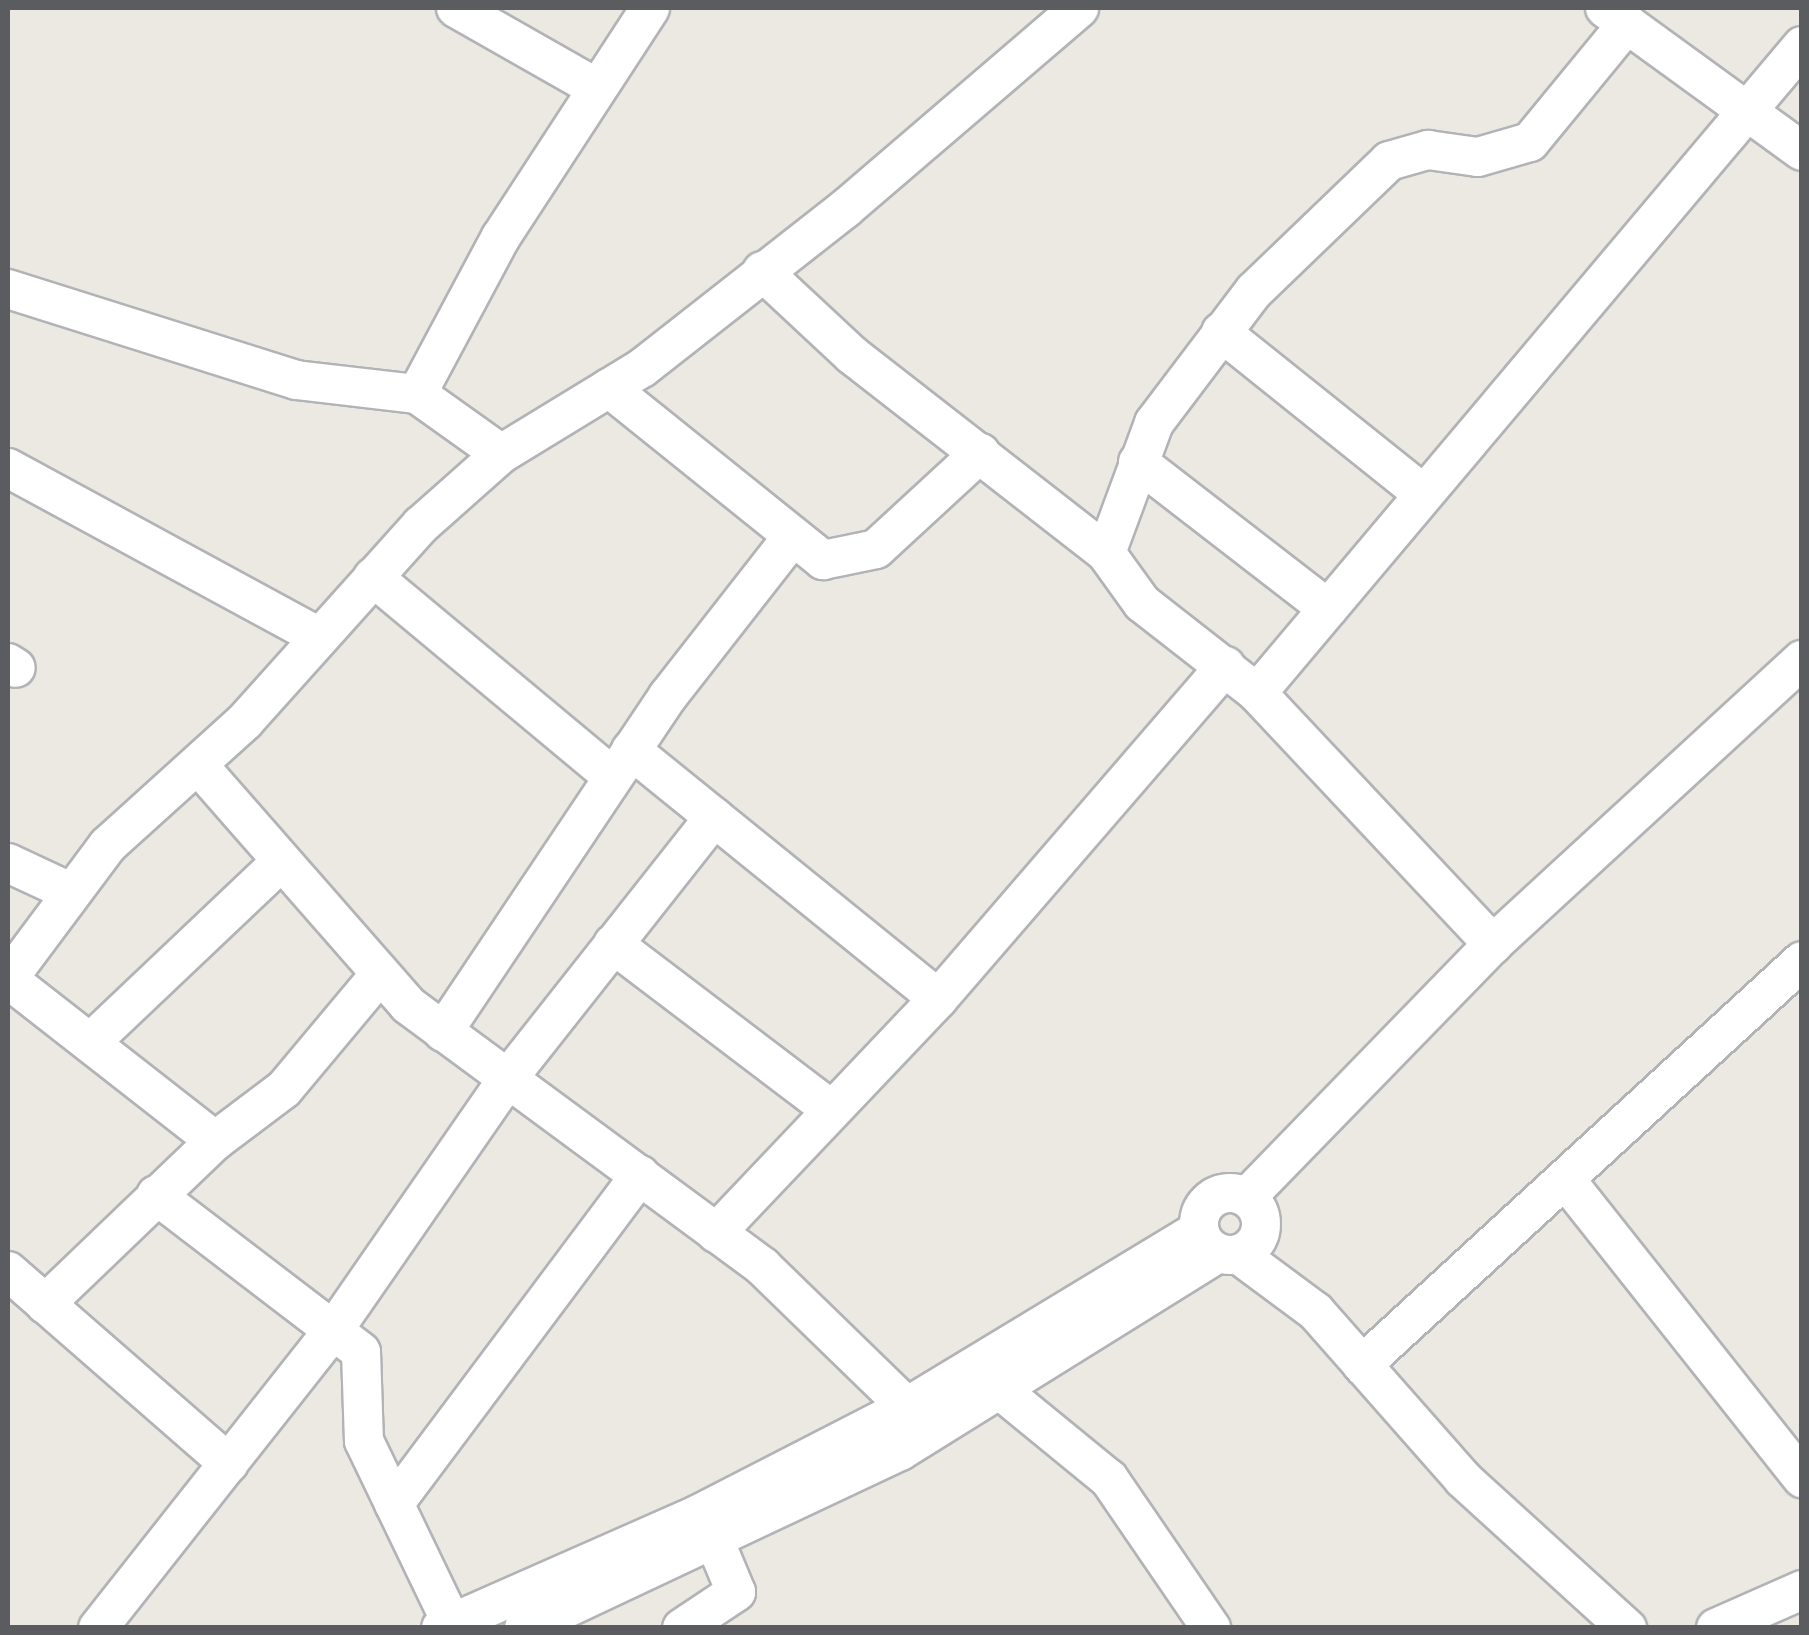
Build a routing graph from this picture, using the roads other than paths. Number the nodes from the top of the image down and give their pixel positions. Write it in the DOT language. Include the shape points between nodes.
graph roads {
  1 [pos="456,8"];
  2 [pos="650,8"];
  3 [pos="1075,9"];
  4 [pos="1616,16"];
  5 [pos="1802,46"];
  6 [pos="597,88"];
  7 [pos="1750,104"];
  8 [pos="1802,151"];
  9 [pos="762,272"];
  10 [pos="8,289"];
  11 [pos="1221,332"];
  12 [pos="609,388"];
  13 [pos="417,394"];
  14 [pos="980,453"];
  15 [pos="502,454"];
  16 [pos="1138,462"];
  17 [pos="8,468"];
  18 [pos="1423,494"];
  19 [pos="790,540"];
  20 [pos="1106,553"];
  21 [pos="373,578"];
  22 [pos="1328,609"];
  23 [pos="320,637"];
  24 [pos="1802,660"];
  25 [pos="1225,666"];
  26 [pos="1256,694"];
  27 [pos="622,763"];
  28 [pos="199,766"];
  29 [pos="714,817"];
  30 [pos="281,862"];
  31 [pos="8,864"];
  32 [pos="68,891"];
  33 [pos="613,944"];
  34 [pos="1493,944"];
  35 [pos="1802,961"];
  36 [pos="380,974"];
  37 [pos="8,979"];
  38 [pos="938,999"];
  39 [pos="443,1032"];
  40 [pos="90,1044"];
  41 [pos="509,1077"];
  42 [pos="832,1110"];
  43 [pos="215,1142"];
  44 [pos="640,1175"];
  45 [pos="1565,1178"];
  46 [pos="156,1195"];
  47 [pos="1246,1197"];
  48 [pos="716,1233"];
  49 [pos="1218,1245"];
  50 [pos="8,1271"];
  51 [pos="46,1304"];
  52 [pos="335,1328"];
  53 [pos="1362,1365"];
  54 [pos="999,1390"];
  55 [pos="907,1407"];
  56 [pos="228,1464"];
  57 [pos="1802,1478"];
  58 [pos="394,1504"];
  59 [pos="715,1542"];
  60 [pos="1802,1590"];
  61 [pos="449,1625"];
  62 [pos="98,1628"];
  63 [pos="524,1628"];
  64 [pos="682,1628"];
  65 [pos="1212,1628"];
  66 [pos="1626,1628"];
  67 [pos="1716,1628"];
  1 -- 6 [label="street"];
  2 -- 6 [label="street"];
  3 -- 9 [label="street"];
  4 -- 7 [label="street"];
  4 -- 11 [label="street" via="1530,142 1478,157 1428,150 1389,161"];
  5 -- 7 [label="street"];
  6 -- 13 [label="street"];
  7 -- 8 [label="street"];
  7 -- 18 [label="street"];
  9 -- 12 [label="street"];
  9 -- 14 [label="street"];
  10 -- 13 [label="street" via="296,380"];
  11 -- 16 [label="street" via="1154,423"];
  11 -- 18 [label="street"];
  12 -- 15 [label="street"];
  12 -- 19 [label="street"];
  13 -- 15 [label="street"];
  14 -- 19 [label="street" via="876,548 822,560"];
  14 -- 20 [label="street"];
  15 -- 21 [label="street"];
  16 -- 20 [label="street"];
  16 -- 22 [label="street"];
  17 -- 23 [label="street"];
  18 -- 22 [label="street"];
  19 -- 27 [label="street"];
  20 -- 25 [label="street" via="1142,603"];
  21 -- 23 [label="street"];
  21 -- 27 [label="street"];
  22 -- 26 [label="street"];
  23 -- 28 [label="street"];
  24 -- 34 [label="street"];
  25 -- 26 [label="street"];
  25 -- 38 [label="street"];
  26 -- 34 [label="street"];
  27 -- 29 [label="street"];
  27 -- 39 [label="street"];
  28 -- 30 [label="street"];
  28 -- 32 [label="street"];
  29 -- 33 [label="street"];
  29 -- 38 [label="street"];
  30 -- 36 [label="street"];
  30 -- 40 [label="street"];
  31 -- 32 [label="street"];
  32 -- 37 [label="street"];
  33 -- 41 [label="street"];
  33 -- 42 [label="street"];
  34 -- 47 [label="street"];
  35 -- 45 [label="street"];
  36 -- 39 [label="street"];
  36 -- 43 [label="street" via="284,1089"];
  37 -- 40 [label="street"];
  38 -- 42 [label="street"];
  39 -- 41 [label="street"];
  40 -- 43 [label="street"];
  41 -- 44 [label="street"];
  41 -- 52 [label="street"];
  42 -- 48 [label="street"];
  43 -- 46 [label="street"];
  44 -- 48 [label="street"];
  44 -- 58 [label="street"];
  45 -- 53 [label="street"];
  45 -- 57 [label="street"];
  46 -- 51 [label="street"];
  46 -- 52 [label="street"];
  47 -- 49 [label="street" via="1261,1223"];
  47 -- 49 [label="street" via="1217,1195"];
  48 -- 55 [label="street" via="764,1266"];
  49 -- 53 [label="street" via="1289,1286"];
  49 -- 54 [label="street"];
  49 -- 55 [label="street"];
  50 -- 51 [label="street"];
  51 -- 56 [label="street"];
  52 -- 56 [label="street"];
  52 -- 58 [label="street" via="361,1352 362,1431"];
  53 -- 66 [label="street" via="1463,1479"];
  54 -- 59 [label="street" via="900,1452"];
  54 -- 65 [label="street" via="1109,1479"];
  55 -- 61 [label="street" via="699,1514"];
  56 -- 62 [label="street"];
  58 -- 61 [label="street"];
  59 -- 63 [label="street"];
  59 -- 64 [label="street" via="736,1592"];
  60 -- 67 [label="street"];
}
